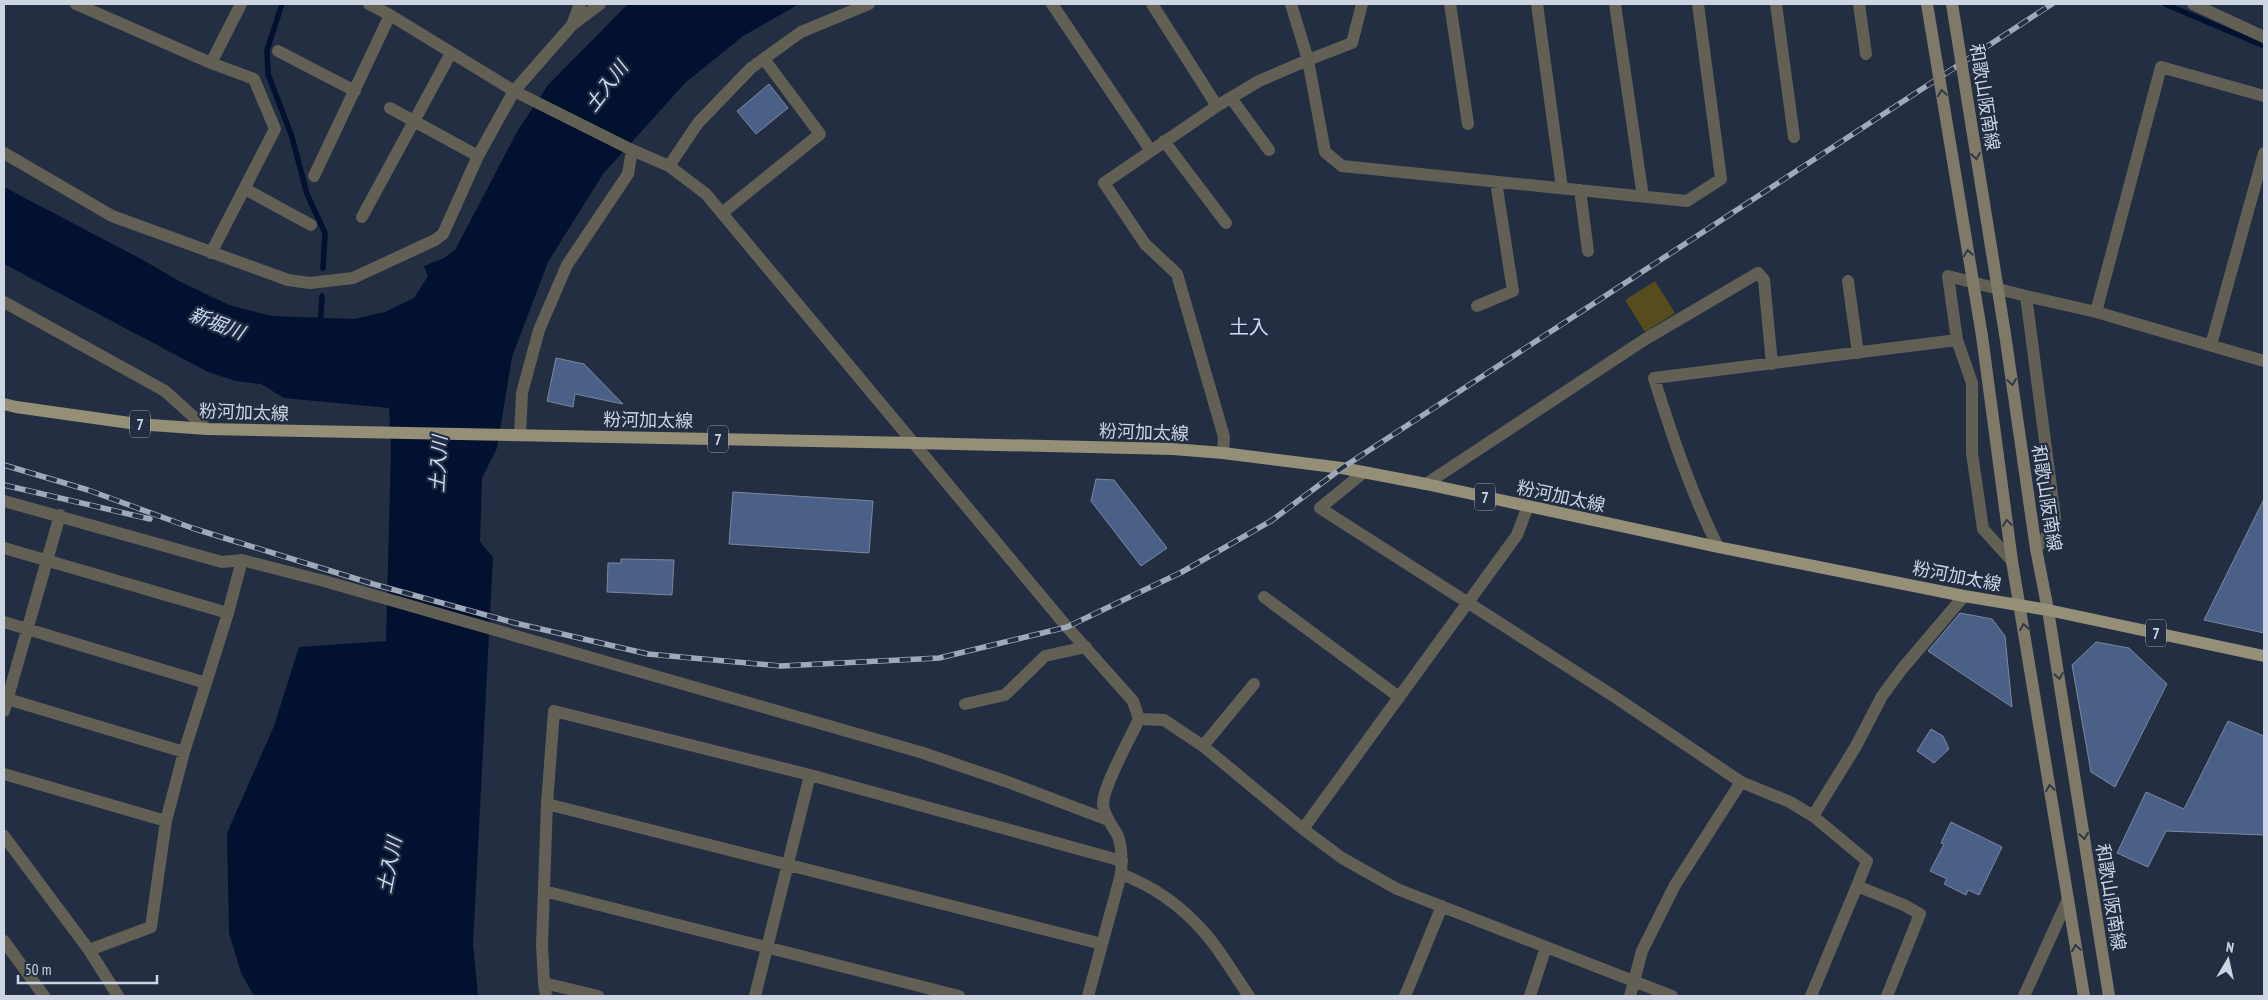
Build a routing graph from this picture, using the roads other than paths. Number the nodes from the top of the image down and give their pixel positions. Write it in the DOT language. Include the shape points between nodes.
graph roads {
  1 [pos="76,4"];
  2 [pos="241,4"];
  3 [pos="369,4"];
  4 [pos="580,4"];
  5 [pos="600,4"];
  6 [pos="869,4"];
  7 [pos="1052,4"];
  8 [pos="1152,4"];
  9 [pos="1291,4"];
  10 [pos="1362,4"];
  11 [pos="1450,4"];
  12 [pos="1537,4"];
  13 [pos="1615,4"];
  14 [pos="1698,4"];
  15 [pos="1776,4"];
  16 [pos="1859,4"];
  17 [pos="1928,4"];
  18 [pos="1952,4"];
  19 [pos="2201,5"];
  20 [pos="92,7"];
  21 [pos="390,15"];
  22 [pos="572,25"];
  23 [pos="2264,37"];
  24 [pos="278,51"];
  25 [pos="451,53"];
  26 [pos="1866,54"];
  27 [pos="764,59"];
  28 [pos="1308,60"];
  29 [pos="211,63"];
  30 [pos="354,92"];
  31 [pos="520,93"];
  32 [pos="2264,96"];
  33 [pos="1231,98"];
  34 [pos="1217,106"];
  35 [pos="390,108"];
  36 [pos="414,121"];
  37 [pos="1468,124"];
  38 [pos="1794,137"];
  39 [pos="1164,142"];
  40 [pos="632,150"];
  41 [pos="1269,150"];
  42 [pos="1151,151"];
  43 [pos="4,153"];
  44 [pos="2264,153"];
  45 [pos="478,156"];
  46 [pos="669,166"];
  47 [pos="314,176"];
  48 [pos="1496,182"];
  49 [pos="1562,188"];
  50 [pos="245,189"];
  51 [pos="1580,190"];
  52 [pos="1643,197"];
  53 [pos="722,213"];
  54 [pos="362,217"];
  55 [pos="1226,223"];
  56 [pos="311,225"];
  57 [pos="1588,251"];
  58 [pos="212,253"];
  59 [pos="1848,281"];
  60 [pos="2026,296"];
  61 [pos="4,302"];
  62 [pos="1477,306"];
  63 [pos="2096,312"];
  64 [pos="1957,340"];
  65 [pos="2211,346"];
  66 [pos="1858,353"];
  67 [pos="2264,361"];
  68 [pos="1772,364"];
  69 [pos="4,404"];
  70 [pos="207,429"];
  71 [pos="520,435"];
  72 [pos="915,443"];
  73 [pos="1223,453"];
  74 [pos="1364,472"];
  75 [pos="1426,484"];
  76 [pos="4,501"];
  77 [pos="1528,506"];
  78 [pos="60,515"];
  79 [pos="1718,547"];
  80 [pos="4,548"];
  81 [pos="2036,549"];
  82 [pos="242,560"];
  83 [pos="48,561"];
  84 [pos="2012,561"];
  85 [pos="1964,596"];
  86 [pos="1264,597"];
  87 [pos="1468,603"];
  88 [pos="2020,606"];
  89 [pos="2048,610"];
  90 [pos="228,613"];
  91 [pos="4,622"];
  92 [pos="28,629"];
  93 [pos="1086,647"];
  94 [pos="2264,656"];
  95 [pos="206,683"];
  96 [pos="1254,684"];
  97 [pos="1399,696"];
  98 [pos="5,703"];
  99 [pos="965,704"];
  100 [pos="1139,719"];
  101 [pos="1203,746"];
  102 [pos="184,752"];
  103 [pos="4,774"];
  104 [pos="810,775"];
  105 [pos="1741,782"];
  106 [pos="547,804"];
  107 [pos="1813,816"];
  108 [pos="1108,820"];
  109 [pos="166,821"];
  110 [pos="1303,829"];
  111 [pos="4,836"];
  112 [pos="787,865"];
  113 [pos="1122,868"];
  114 [pos="1857,886"];
  115 [pos="544,891"];
  116 [pos="2068,899"];
  117 [pos="1442,906"];
  118 [pos="4,941"];
  119 [pos="1102,944"];
  120 [pos="1546,947"];
  121 [pos="765,949"];
  122 [pos="90,950"];
  123 [pos="1634,982"];
  124 [pos="544,983"];
  125 [pos="44,996"];
  126 [pos="118,996"];
  127 [pos="546,996"];
  128 [pos="598,996"];
  129 [pos="755,996"];
  130 [pos="959,996"];
  131 [pos="1088,996"];
  132 [pos="1249,996"];
  133 [pos="1405,996"];
  134 [pos="1530,996"];
  135 [pos="1630,996"];
  136 [pos="1672,996"];
  137 [pos="1811,996"];
  138 [pos="1887,996"];
  139 [pos="2024,996"];
  140 [pos="2084,996"];
  141 [pos="2109,996"];
  1 -- 20 [label="street"];
  2 -- 29 [label="street"];
  3 -- 21 [label="street"];
  4 -- 22 [label="street"];
  5 -- 22 [label="street"];
  6 -- 27 [label="street" via="800,32"];
  7 -- 42 [label="street"];
  8 -- 34 [label="street"];
  9 -- 28 [label="street"];
  10 -- 28 [label="street" via="1352,43"];
  11 -- 37 [label="street"];
  12 -- 49 [label="street"];
  13 -- 52 [label="street"];
  14 -- 52 [label="street" via="1721,179 1687,201"];
  15 -- 38 [label="street"];
  16 -- 26 [label="street"];
  84 -- 17 [label="main road, one-way, bridge" via="1982,336"];
  18 -- 81 [label="main road, 和歌山阪南線, one-way, bridge"];
  19 -- 23 [label="street"];
  20 -- 29 [label="street"];
  21 -- 25 [label="street"];
  21 -- 30 [label="street"];
  22 -- 31 [label="street"];
  24 -- 30 [label="street"];
  25 -- 31 [label="street"];
  25 -- 36 [label="street"];
  27 -- 46 [label="street" via="751,68 698,123"];
  27 -- 53 [label="street" via="820,134"];
  28 -- 33 [label="street" via="1259,81"];
  28 -- 48 [label="street" via="1325,152 1342,166"];
  29 -- 50 [label="street" via="254,79 275,129"];
  30 -- 47 [label="street"];
  31 -- 40 [label="street"];
  31 -- 45 [label="street"];
  32 -- 63 [label="street" via="2160,67"];
  33 -- 34 [label="street"];
  33 -- 41 [label="street"];
  34 -- 39 [label="street"];
  35 -- 36 [label="street"];
  36 -- 45 [label="street"];
  36 -- 54 [label="street"];
  39 -- 42 [label="street"];
  39 -- 55 [label="street"];
  40 -- 46 [label="street"];
  40 -- 71 [label="street" via="628,174 567,265 539,330 522,393"];
  42 -- 73 [label="street" via="1104,183 1145,244 1177,274 1224,437"];
  43 -- 58 [label="street" via="112,216"];
  44 -- 65 [label="street"];
  45 -- 58 [label="street" via="444,234 353,278 310,283 288,280"];
  46 -- 53 [label="street" via="706,194"];
  48 -- 49 [label="street"];
  48 -- 62 [label="street" via="1513,291"];
  49 -- 51 [label="street"];
  50 -- 56 [label="street"];
  50 -- 58 [label="street"];
  51 -- 52 [label="street"];
  51 -- 57 [label="street"];
  53 -- 72 [label="street"];
  59 -- 66 [label="street"];
  60 -- 63 [label="street"];
  60 -- 64 [label="street" via="1948,276"];
  60 -- 81 [label="street" via="2056,525"];
  61 -- 70 [label="street" via="165,391"];
  63 -- 65 [label="street"];
  64 -- 66 [label="street"];
  64 -- 84 [label="street" via="1972,383 1972,453 1983,529"];
  65 -- 67 [label="street"];
  66 -- 68 [label="street"];
  68 -- 75 [label="street" via="1764,280 1758,273 1644,340"];
  68 -- 79 [label="street" via="1654,378 1677,453"];
  69 -- 70 [label="main road, 粉河加太線 / 7" via="137,424"];
  70 -- 71 [label="main road, 粉河加太線 / 7"];
  71 -- 72 [label="main road, 粉河加太線 / 7"];
  72 -- 73 [label="main road, 粉河加太線 / 7"];
  72 -- 93 [label="street"];
  73 -- 74 [label="main road, 粉河加太線 / 7"];
  74 -- 75 [label="main road, 粉河加太線 / 7"];
  74 -- 87 [label="street" via="1320,508"];
  75 -- 77 [label="main road, 粉河加太線 / 7"];
  76 -- 78 [label="street"];
  77 -- 79 [label="main road, 粉河加太線 / 7"];
  77 -- 87 [label="street" via="1517,535"];
  78 -- 82 [label="street" via="222,562"];
  78 -- 83 [label="street"];
  79 -- 85 [label="main road, 粉河加太線 / 7"];
  80 -- 83 [label="street"];
  81 -- 89 [label="main road, 和歌山阪南線"];
  82 -- 90 [label="street"];
  82 -- 108 [label="street" via="920,752"];
  83 -- 90 [label="street"];
  83 -- 92 [label="street"];
  84 -- 88 [label="main road"];
  85 -- 88 [label="main road, 粉河加太線 / 7"];
  85 -- 107 [label="street" via="1882,696"];
  86 -- 97 [label="street"];
  87 -- 97 [label="street"];
  87 -- 105 [label="street"];
  88 -- 89 [label="main road, 粉河加太線 / 7"];
  116 -- 88 [label="main road, one-way"];
  89 -- 94 [label="main road, 粉河加太線 / 7"];
  89 -- 141 [label="main road, 和歌山阪南線, one-way"];
  90 -- 95 [label="street"];
  91 -- 92 [label="street"];
  92 -- 95 [label="street"];
  92 -- 98 [label="street"];
  93 -- 99 [label="street" via="1044,656 1005,695"];
  93 -- 100 [label="street" via="1133,701"];
  95 -- 102 [label="street"];
  96 -- 101 [label="street"];
  97 -- 110 [label="street"];
  98 -- 102 [label="street"];
  100 -- 101 [label="street" via="1164,720"];
  100 -- 108 [label="street" via="1108,786 1103,804"];
  101 -- 110 [label="street"];
  102 -- 109 [label="street"];
  103 -- 109 [label="street"];
  104 -- 106 [label="street" via="554,711"];
  104 -- 112 [label="street"];
  104 -- 113 [label="street"];
  105 -- 107 [label="street" via="1790,802"];
  105 -- 123 [label="street" via="1675,885 1642,950"];
  106 -- 112 [label="street"];
  106 -- 115 [label="street"];
  107 -- 114 [label="street" via="1868,862"];
  108 -- 113 [label="street" via="1118,837"];
  109 -- 122 [label="street" via="152,927"];
  110 -- 117 [label="street" via="1342,858 1397,889"];
  111 -- 122 [label="street"];
  112 -- 119 [label="street"];
  112 -- 121 [label="street"];
  113 -- 119 [label="street"];
  113 -- 132 [label="street" via="1163,895 1204,932"];
  114 -- 137 [label="street"];
  114 -- 138 [label="street" via="1920,914"];
  115 -- 121 [label="street"];
  115 -- 124 [label="street"];
  116 -- 139 [label="street"];
  140 -- 116 [label="main road, one-way"];
  117 -- 120 [label="street"];
  117 -- 133 [label="street"];
  118 -- 125 [label="street"];
  119 -- 131 [label="street"];
  120 -- 123 [label="street"];
  120 -- 134 [label="street"];
  121 -- 129 [label="street"];
  121 -- 130 [label="street"];
  122 -- 126 [label="street"];
  123 -- 135 [label="street"];
  123 -- 136 [label="street"];
  124 -- 127 [label="street"];
  124 -- 128 [label="street"];
}
